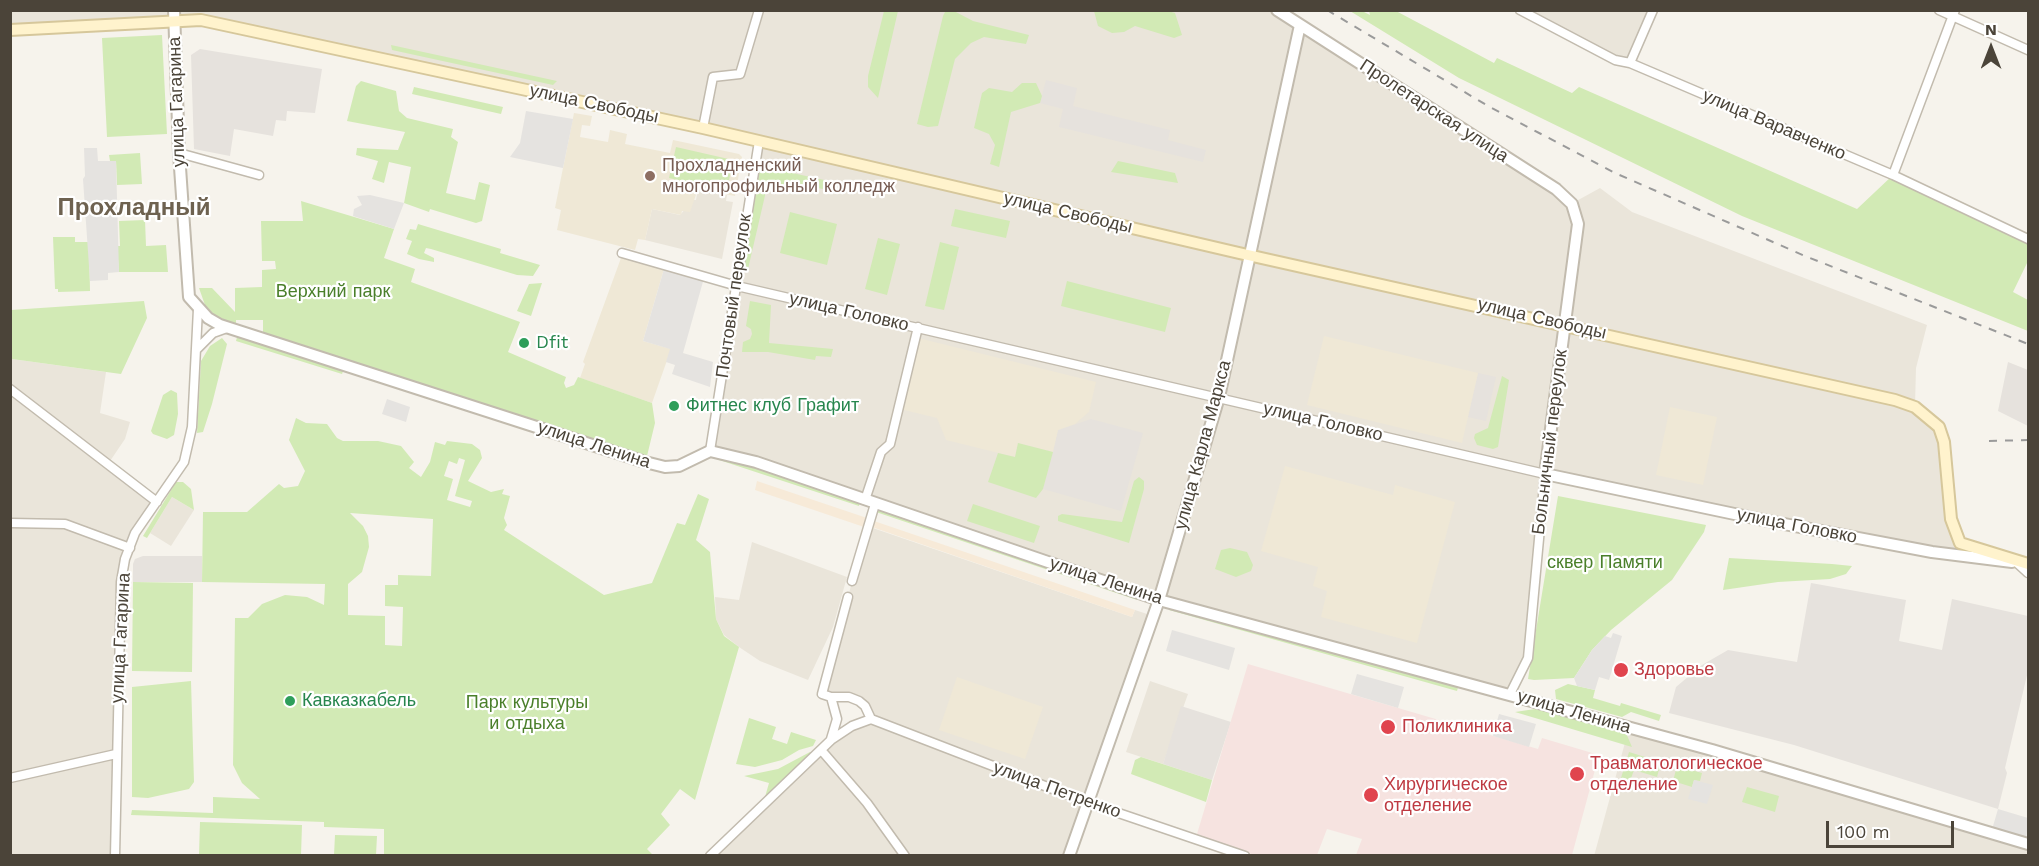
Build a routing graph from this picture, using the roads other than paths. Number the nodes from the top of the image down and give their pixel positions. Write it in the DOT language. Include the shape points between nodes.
graph roads {
  1 [pos="759,10"];
  2 [pos="1277,10"];
  3 [pos="1520,10"];
  4 [pos="1653,10"];
  5 [pos="1939,10"];
  6 [pos="1954,14"];
  7 [pos="174,16"];
  8 [pos="1300,25"];
  9 [pos="10,30"];
  10 [pos="2028,50"];
  11 [pos="1630,63"];
  12 [pos="703,128"];
  13 [pos="759,141"];
  14 [pos="178,153"];
  15 [pos="259,175"];
  16 [pos="1893,175"];
  17 [pos="1578,224"];
  18 [pos="2028,239"];
  19 [pos="622,253"];
  20 [pos="1250,255"];
  21 [pos="737,286"];
  22 [pos="198,309"];
  23 [pos="1563,324"];
  24 [pos="918,327"];
  25 [pos="228,328"];
  26 [pos="195,352"];
  27 [pos="10,389"];
  28 [pos="1219,398"];
  29 [pos="710,451"];
  30 [pos="1545,474"];
  31 [pos="157,501"];
  32 [pos="870,502"];
  33 [pos="10,523"];
  34 [pos="130,548"];
  35 [pos="2016,562"];
  36 [pos="2028,564"];
  37 [pos="2028,573"];
  38 [pos="852,581"];
  39 [pos="848,597"];
  40 [pos="1159,600"];
  41 [pos="1510,694"];
  42 [pos="831,697"];
  43 [pos="871,719"];
  44 [pos="831,740"];
  45 [pos="822,751"];
  46 [pos="116,754"];
  47 [pos="10,778"];
  48 [pos="1089,803"];
  49 [pos="2028,844"];
  50 [pos="112,855"];
  51 [pos="710,855"];
  52 [pos="904,855"];
  53 [pos="1069,855"];
  54 [pos="1245,855"];
  1 -- 12 [label="street" via="740,74 713,77"];
  2 -- 8 [label="street, Пролетарская улица"];
  3 -- 11 [label="street, улица Варавченко" via="1615,60"];
  4 -- 11 [label="street"];
  5 -- 6 [label="street"];
  6 -- 10 [label="street"];
  6 -- 16 [label="street"];
  7 -- 9 [label="main road, улица Свободы"];
  7 -- 12 [label="main road, улица Свободы"];
  7 -- 14 [label="street, улица Гагарина"];
  8 -- 17 [label="street, Пролетарская улица" via="1556,189 1572,204"];
  8 -- 20 [label="street, улица Карла Маркса"];
  11 -- 16 [label="street, улица Варавченко"];
  12 -- 13 [label="main road, улица Свободы"];
  13 -- 20 [label="main road, улица Свободы"];
  13 -- 21 [label="street, Почтовый переулок"];
  14 -- 15 [label="street"];
  14 -- 22 [label="street, улица Гагарина" via="189,297"];
  16 -- 18 [label="street, улица Варавченко"];
  17 -- 23 [label="street, Больничный переулок"];
  19 -- 21 [label="street, улица Головко"];
  20 -- 23 [label="main road, улица Свободы"];
  20 -- 28 [label="street, улица Карла Маркса"];
  21 -- 24 [label="street, улица Головко"];
  21 -- 29 [label="street, Почтовый переулок"];
  22 -- 25 [label="street, улица Ленина"];
  22 -- 26 [label="street, улица Гагарина"];
  23 -- 30 [label="street, Больничный переулок"];
  23 -- 35 [label="main road, улица Свободы" via="1915,407 1931,418 1941,434 1951,519 1960,543"];
  24 -- 28 [label="street, улица Головко"];
  24 -- 32 [label="street" via="890,444 881,452"];
  25 -- 26 [label="street" via="207,337"];
  25 -- 29 [label="street, улица Ленина" via="645,462 680,466"];
  26 -- 31 [label="street, улица Гагарина" via="192,427 184,462"];
  27 -- 31 [label="street"];
  28 -- 30 [label="street, улица Головко"];
  28 -- 40 [label="street, улица Карла Маркса"];
  29 -- 32 [label="street, улица Ленина" via="756,462"];
  30 -- 35 [label="street, улица Головко" via="1932,552"];
  30 -- 41 [label="street, Больничный переулок" via="1528,658"];
  31 -- 34 [label="street, улица Гагарина" via="135,533"];
  32 -- 38 [label="street"];
  32 -- 40 [label="street, улица Ленина"];
  33 -- 34 [label="street" via="65,524"];
  34 -- 46 [label="street, улица Гагарина" via="122,582"];
  35 -- 36 [label="main road, улица Головко"];
  35 -- 37 [label="street"];
  39 -- 42 [label="street" via="822,694"];
  40 -- 41 [label="street, улица Ленина"];
  40 -- 48 [label="street, улица Карла Маркса"];
  41 -- 49 [label="street, улица Ленина" via="1896,802"];
  42 -- 43 [label="street" via="859,701"];
  42 -- 44 [label="street" via="837,719"];
  43 -- 44 [label="street"];
  43 -- 48 [label="street, улица Петренко"];
  44 -- 45 [label="street"];
  45 -- 51 [label="street"];
  45 -- 52 [label="street" via="867,803"];
  46 -- 47 [label="street"];
  46 -- 50 [label="street, улица Гагарина"];
  48 -- 53 [label="street, улица Карла Маркса"];
  48 -- 54 [label="street, улица Петренко"];
}
